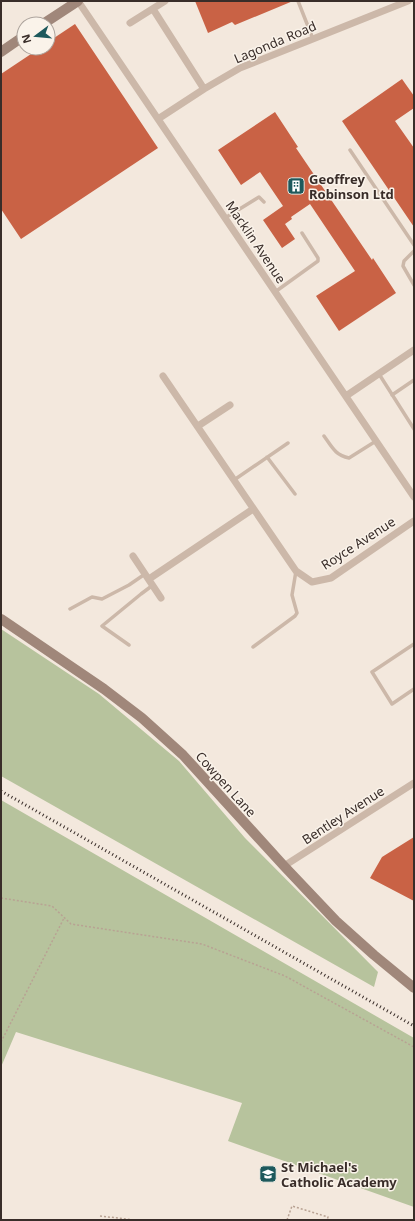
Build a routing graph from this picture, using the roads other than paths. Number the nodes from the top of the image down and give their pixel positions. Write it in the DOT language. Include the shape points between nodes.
graph roads {
  1 [pos="78,1"];
  2 [pos="165,1"];
  3 [pos="298,1"];
  4 [pos="408,1"];
  5 [pos="153,9"];
  6 [pos="55,16"];
  7 [pos="130,23"];
  8 [pos="313,39"];
  9 [pos="16,42"];
  10 [pos="1,52"];
  11 [pos="204,89"];
  12 [pos="158,119"];
  13 [pos="350,150"];
  14 [pos="264,202"];
  15 [pos="225,218"];
  16 [pos="302,233"];
  17 [pos="414,245"];
  18 [pos="414,251"];
  19 [pos="414,285"];
  20 [pos="275,292"];
  21 [pos="414,350"];
  22 [pos="379,374"];
  23 [pos="163,376"];
  24 [pos="414,380"];
  25 [pos="392,395"];
  26 [pos="346,396"];
  27 [pos="230,404"];
  28 [pos="198,426"];
  29 [pos="414,429"];
  30 [pos="324,436"];
  31 [pos="376,441"];
  32 [pos="288,443"];
  33 [pos="266,457"];
  34 [pos="234,480"];
  35 [pos="295,494"];
  36 [pos="414,497"];
  37 [pos="253,508"];
  38 [pos="414,520"];
  39 [pos="133,556"];
  40 [pos="296,571"];
  41 [pos="149,580"];
  42 [pos="161,598"];
  43 [pos="70,609"];
  44 [pos="1,619"];
  45 [pos="414,644"];
  46 [pos="129,645"];
  47 [pos="253,647"];
  48 [pos="414,689"];
  49 [pos="414,783"];
  50 [pos="284,866"];
  51 [pos="414,988"];
  1 -- 6 [label="street"];
  1 -- 12 [label="street, Macklin Avenue"];
  2 -- 5 [label="street"];
  3 -- 8 [label="lane"];
  4 -- 8 [label="street, Lagonda Road"];
  5 -- 7 [label="street"];
  5 -- 11 [label="street"];
  8 -- 11 [label="street, Lagonda Road" via="240,68"];
  9 -- 10 [label="street"];
  11 -- 12 [label="street, Lagonda Road"];
  12 -- 15 [label="street, Macklin Avenue"];
  13 -- 17 [label="lane"];
  14 -- 15 [label="lane" via="259,197"];
  15 -- 20 [label="street, Macklin Avenue"];
  16 -- 20 [label="lane" via="318,261"];
  18 -- 19 [label="lane" via="402,266"];
  20 -- 26 [label="street, Macklin Avenue"];
  21 -- 22 [label="street"];
  22 -- 25 [label="lane"];
  22 -- 26 [label="street"];
  23 -- 28 [label="street, Royce Avenue"];
  24 -- 25 [label="lane"];
  25 -- 29 [label="lane"];
  26 -- 31 [label="street, Macklin Avenue"];
  27 -- 28 [label="street"];
  28 -- 34 [label="street, Royce Avenue"];
  30 -- 31 [label="lane" via="336,452 342,457 349,458"];
  31 -- 36 [label="street, Macklin Avenue"];
  32 -- 33 [label="lane"];
  33 -- 34 [label="lane"];
  33 -- 35 [label="lane"];
  34 -- 37 [label="street, Royce Avenue"];
  37 -- 40 [label="street, Royce Avenue"];
  37 -- 41 [label="street"];
  38 -- 40 [label="street, Royce Avenue" via="331,578 312,582"];
  39 -- 41 [label="street"];
  40 -- 47 [label="lane" via="292,595 297,613"];
  41 -- 42 [label="street"];
  41 -- 43 [label="lane" via="129,585 102,599 92,597"];
  41 -- 46 [label="lane" via="141,594 102,626"];
  44 -- 50 [label="street, Cowpen Lane" via="104,688 142,718 183,755"];
  45 -- 48 [label="lane" via="372,672 392,704"];
  49 -- 50 [label="street, Bentley Avenue"];
  50 -- 51 [label="street, Cowpen Lane" via="336,921"];
}
